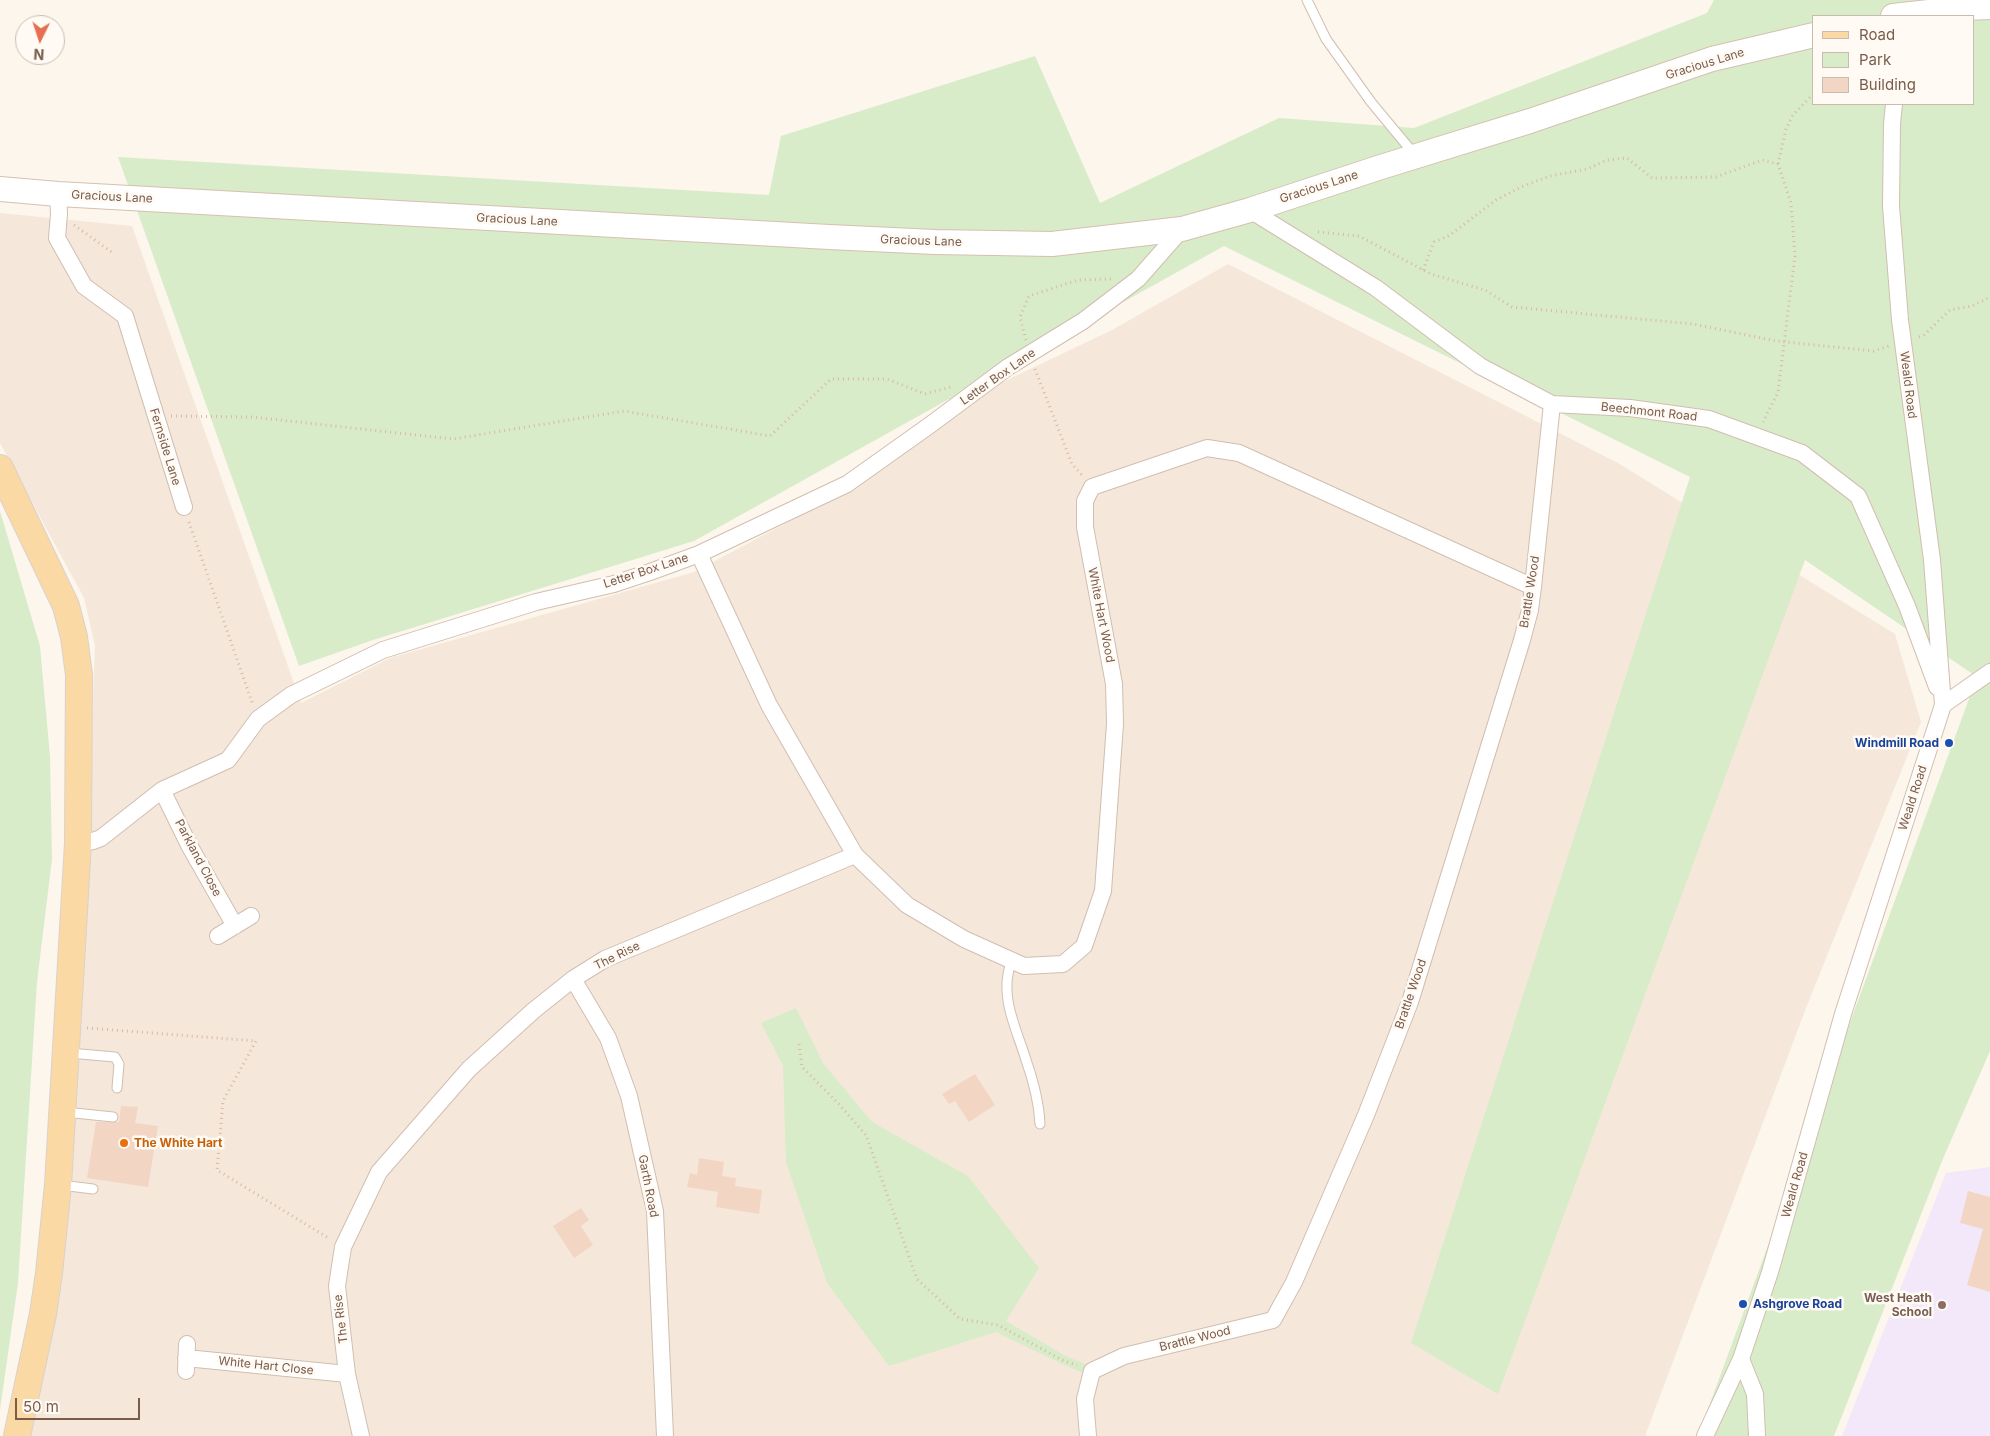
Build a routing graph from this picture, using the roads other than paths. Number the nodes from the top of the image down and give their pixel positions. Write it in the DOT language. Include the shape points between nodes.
graph roads {
  1 [pos="1307,0"];
  2 [pos="1990,7"];
  3 [pos="1902,12"];
  4 [pos="1812,35"];
  5 [pos="1894,105"];
  6 [pos="1416,156"];
  7 [pos="0,188"];
  8 [pos="59,204"];
  9 [pos="1250,210"];
  10 [pos="1182,229"];
  11 [pos="1552,404"];
  12 [pos="0,468"];
  13 [pos="184,507"];
  14 [pos="699,554"];
  15 [pos="1533,587"];
  16 [pos="1990,672"];
  17 [pos="1943,705"];
  18 [pos="162,790"];
  19 [pos="78,843"];
  20 [pos="855,854"];
  21 [pos="250,916"];
  22 [pos="235,926"];
  23 [pos="218,936"];
  24 [pos="1012,960"];
  25 [pos="574,980"];
  26 [pos="66,1053"];
  27 [pos="117,1088"];
  28 [pos="62,1112"];
  29 [pos="112,1117"];
  30 [pos="1040,1124"];
  31 [pos="58,1185"];
  32 [pos="93,1189"];
  33 [pos="186,1358"];
  34 [pos="1740,1359"];
  35 [pos="347,1374"];
  36 [pos="18,1436"];
  37 [pos="361,1436"];
  38 [pos="665,1436"];
  39 [pos="1088,1436"];
  40 [pos="1705,1436"];
  41 [pos="1757,1436"];
  1 -- 6 [label="lane" via="1326,39 1371,102"];
  2 -- 3 [label="street"];
  4 -- 6 [label="street, Gracious Lane" via="1712,59"];
  5 -- 17 [label="street, Weald Road" via="1892,206 1903,342 1932,560"];
  6 -- 9 [label="street, Gracious Lane"];
  7 -- 8 [label="street, Gracious Lane"];
  8 -- 10 [label="street, Gracious Lane" via="935,242 1052,244"];
  8 -- 13 [label="street, Fernside Lane" via="57,238 84,286 125,316"];
  9 -- 10 [label="street, Gracious Lane"];
  9 -- 11 [label="street, Beechmont Road" via="1376,288 1480,366"];
  10 -- 14 [label="street, Letter Box Lane" via="1138,279 1083,321 1008,367 847,484"];
  11 -- 15 [label="street, Brattle Wood"];
  11 -- 17 [label="street, Beechmont Road" via="1630,408 1709,418 1802,453 1858,496 1908,606"];
  12 -- 19 [label="main road" via="66,606 74,636 79,676"];
  14 -- 18 [label="street, Letter Box Lane" via="614,584 536,602 382,650 291,695 258,720 228,760"];
  14 -- 20 [label="street" via="769,705"];
  15 -- 24 [label="street, White Hart Wood" via="1239,453 1207,448 1092,487 1085,501 1085,527 1114,684 1115,724 1103,891 1084,946 1064,964 1024,966"];
  15 -- 39 [label="street, Brattle Wood" via="1522,640 1410,1002 1298,1274 1273,1320 1124,1356 1092,1371 1086,1399"];
  16 -- 17 [label="street"];
  17 -- 34 [label="street, Weald Road" via="1843,1014 1795,1186"];
  18 -- 19 [label="street, Letter Box Lane" via="101,838"];
  18 -- 22 [label="street, Parkland Close"];
  19 -- 26 [label="main road"];
  20 -- 24 [label="street, White Hart Wood" via="906,905 964,939"];
  20 -- 25 [label="street, The Rise" via="605,959"];
  21 -- 22 [label="street"];
  22 -- 23 [label="street"];
  24 -- 30 [label="lane" via="1008,969 1007,1000 1027,1061"];
  25 -- 35 [label="street, The Rise" via="533,1011 469,1069 379,1172 343,1247 337,1286"];
  25 -- 38 [label="street, Garth Road" via="608,1038 629,1096 655,1211"];
  26 -- 27 [label="lane" via="115,1057 119,1064"];
  26 -- 28 [label="main road"];
  28 -- 29 [label="lane"];
  28 -- 31 [label="main road"];
  31 -- 32 [label="lane"];
  31 -- 36 [label="main road" via="43,1314"];
  33 -- 35 [label="street, White Hart Close"];
  34 -- 40 [label="street, Weald Road"];
  34 -- 41 [label="street" via="1755,1394"];
  35 -- 37 [label="street, The Rise"];
}
